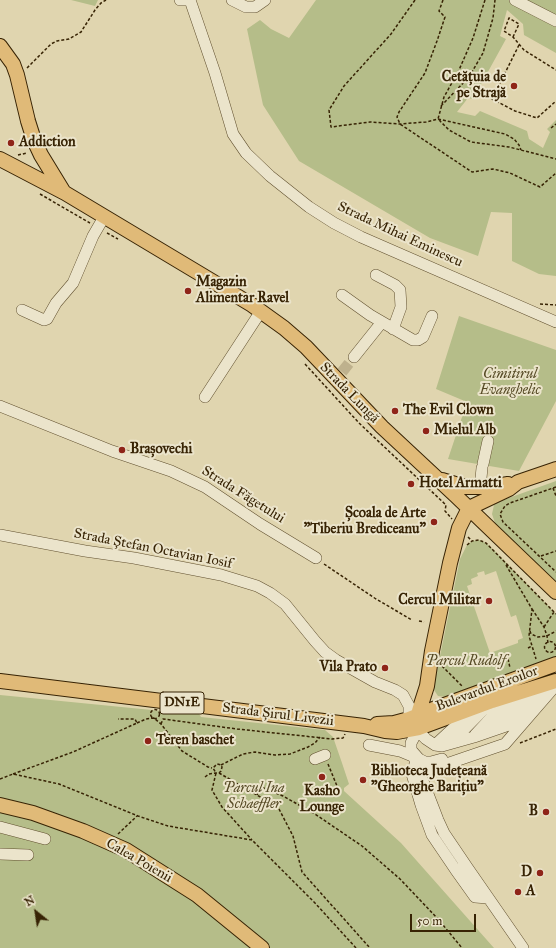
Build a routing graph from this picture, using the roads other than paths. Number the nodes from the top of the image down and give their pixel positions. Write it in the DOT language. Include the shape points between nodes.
graph roads {
  1 [pos="180,0"];
  2 [pos="186,0"];
  3 [pos="190,0"];
  4 [pos="232,0"];
  5 [pos="265,0"];
  6 [pos="514,0"];
  7 [pos="556,21"];
  8 [pos="0,46"];
  9 [pos="41,155"];
  10 [pos="0,159"];
  11 [pos="17,168"];
  12 [pos="65,193"];
  13 [pos="104,217"];
  14 [pos="376,275"];
  15 [pos="342,295"];
  16 [pos="22,310"];
  17 [pos="261,311"];
  18 [pos="432,316"];
  19 [pos="382,322"];
  20 [pos="556,322"];
  21 [pos="393,329"];
  22 [pos="354,357"];
  23 [pos="205,397"];
  24 [pos="0,406"];
  25 [pos="488,441"];
  26 [pos="556,469"];
  27 [pos="438,478"];
  28 [pos="518,482"];
  29 [pos="480,488"];
  30 [pos="469,508"];
  31 [pos="0,535"];
  32 [pos="316,558"];
  33 [pos="556,592"];
  34 [pos="556,664"];
  35 [pos="0,681"];
  36 [pos="547,685"];
  37 [pos="427,686"];
  38 [pos="512,694"];
  39 [pos="492,701"];
  40 [pos="478,706"];
  41 [pos="441,713"];
  42 [pos="415,721"];
  43 [pos="492,730"];
  44 [pos="512,730"];
  45 [pos="474,737"];
  46 [pos="450,744"];
  47 [pos="369,745"];
  48 [pos="435,745"];
  49 [pos="413,757"];
  50 [pos="0,805"];
  51 [pos="0,827"];
  52 [pos="45,839"];
  53 [pos="0,854"];
  54 [pos="28,856"];
  55 [pos="467,867"];
  56 [pos="455,869"];
  57 [pos="488,898"];
  58 [pos="262,948"];
  59 [pos="523,948"];
  1 -- 2 [label="street"];
  3 -- 20 [label="street, Strada Mihai Eminescu" via="234,134 239,144 270,176 309,207 361,237"];
  4 -- 5 [label="street" via="246,6 255,6"];
  6 -- 7 [label="street"];
  8 -- 9 [label="main road, Strada Lungă" via="13,64 28,121"];
  9 -- 11 [label="main road"];
  9 -- 12 [label="main road, Strada Lungă"];
  10 -- 11 [label="main road, Strada Lungă"];
  11 -- 12 [label="main road, Strada Lungă"];
  12 -- 13 [label="main road, Strada Lungă"];
  13 -- 16 [label="street" via="73,283 56,303 47,319"];
  13 -- 17 [label="main road, Strada Lungă"];
  14 -- 21 [label="street" via="400,290 401,307"];
  15 -- 19 [label="street"];
  17 -- 23 [label="street"];
  17 -- 27 [label="main road, Strada Lungă" via="295,336 339,375 382,427"];
  18 -- 21 [label="street" via="423,337 418,340 413,340"];
  19 -- 21 [label="street"];
  19 -- 22 [label="street"];
  24 -- 32 [label="street, Strada Făgetului" via="112,451 171,471 205,487"];
  25 -- 29 [label="street"];
  26 -- 28 [label="main road"];
  27 -- 29 [label="main road" via="465,487"];
  27 -- 30 [label="main road, Strada Lungă"];
  28 -- 29 [label="main road"];
  28 -- 30 [label="main road"];
  30 -- 33 [label="main road, Strada Lungă"];
  30 -- 37 [label="main road" via="459,528 450,563"];
  31 -- 42 [label="street, Strada Ștefan Octavian Iosif" via="221,575 257,586 285,604 320,647 336,660 403,695"];
  34 -- 41 [label="main road, Bulevardul Eroilor / DN1E"];
  35 -- 42 [label="main road, Strada Șirul Livezii / DN1E" via="364,726 385,731 397,732"];
  36 -- 38 [label="main road, Bulevardul Eroilor / DN1E"];
  36 -- 43 [label="street"];
  36 -- 44 [label="street"];
  36 -- 44 [label="street" via="548,696"];
  37 -- 41 [label="main road"];
  37 -- 42 [label="main road"];
  38 -- 39 [label="main road, Bulevardul Eroilor / DN1E"];
  38 -- 45 [label="street"];
  39 -- 40 [label="main road, Bulevardul Eroilor / DN1E"];
  39 -- 46 [label="street"];
  40 -- 41 [label="main road, Bulevardul Eroilor / DN1E"];
  40 -- 48 [label="street"];
  41 -- 42 [label="main road, Bulevardul Eroilor / DN1E"];
  42 -- 48 [label="street" via="421,734"];
  42 -- 49 [label="street" via="411,743"];
  43 -- 44 [label="street"];
  43 -- 45 [label="street"];
  44 -- 49 [label="street" via="505,744 426,771"];
  45 -- 46 [label="street"];
  46 -- 48 [label="street"];
  47 -- 49 [label="street"];
  49 -- 55 [label="street" via="441,827"];
  49 -- 56 [label="street" via="412,774 432,835"];
  50 -- 58 [label="main road, Calea Poienii" via="33,813 126,850 197,896"];
  51 -- 52 [label="street"];
  53 -- 54 [label="street"];
  55 -- 56 [label="street"];
  55 -- 57 [label="street"];
  56 -- 57 [label="street" via="475,897"];
  57 -- 59 [label="street"];
}
